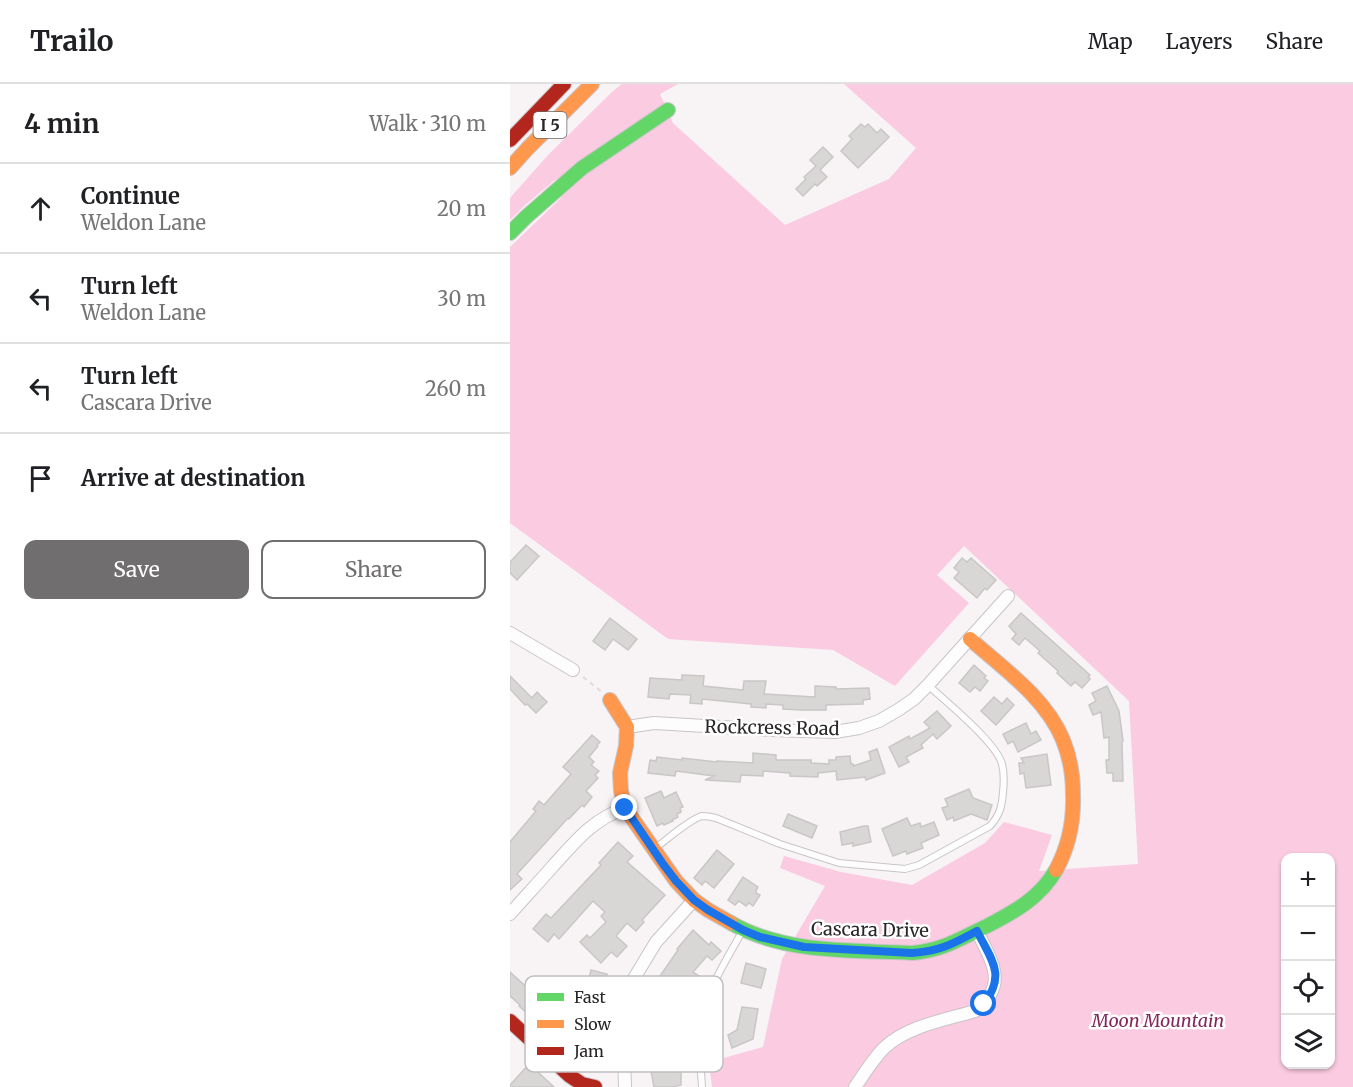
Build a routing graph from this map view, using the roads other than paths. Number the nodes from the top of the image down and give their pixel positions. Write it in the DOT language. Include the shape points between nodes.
graph roads {
  1 [pos="564,84"];
  2 [pos="592,84"];
  3 [pos="668,110"];
  4 [pos="510,140"];
  5 [pos="510,168"];
  6 [pos="510,233"];
  7 [pos="1008,596"];
  8 [pos="510,633"];
  9 [pos="970,639"];
  10 [pos="573,670"];
  11 [pos="928,685"];
  12 [pos="609,699"];
  13 [pos="627,728"];
  14 [pos="625,808"];
  15 [pos="653,850"];
  16 [pos="694,900"];
  17 [pos="510,914"];
  18 [pos="743,930"];
  19 [pos="977,931"];
  20 [pos="635,976"];
  21 [pos="717,976"];
  22 [pos="510,1021"];
  23 [pos="525,1035"];
  24 [pos="566,1072"];
  25 [pos="625,1072"];
  26 [pos="701,1072"];
  27 [pos="595,1087"];
  28 [pos="625,1087"];
  29 [pos="702,1087"];
  30 [pos="855,1087"];
  1 -- 4 [label="main road, I 5"];
  2 -- 5 [label="main road, I 5"];
  3 -- 6 [label="main road" via="582,168"];
  7 -- 9 [label="street, Rockcress Road"];
  8 -- 10 [label="street"];
  9 -- 11 [label="street, Rockcress Road"];
  9 -- 19 [label="main road, Cascara Drive" via="1034,697 1060,732 1069,755 1074,813 1070,838 1045,886 1027,903"];
  11 -- 13 [label="street, Rockcress Road" via="879,721 835,732 654,723"];
  11 -- 15 [label="lane" via="988,741 1001,762 1002,808 990,826 905,869 839,863 709,816 693,820"];
  12 -- 13 [label="main road"];
  13 -- 14 [label="main road, Cascara Drive" via="620,773"];
  14 -- 15 [label="main road, Cascara Drive"];
  14 -- 17 [label="street" via="582,833"];
  15 -- 16 [label="main road, Cascara Drive"];
  16 -- 18 [label="main road, Cascara Drive"];
  16 -- 20 [label="street" via="656,942"];
  18 -- 19 [label="main road, Cascara Drive" via="804,947 912,953 945,948"];
  18 -- 21 [label="lane"];
  19 -- 30 [label="street" via="996,973 995,986 984,1004 975,1011 907,1031 882,1050"];
  22 -- 23 [label="main road"];
  24 -- 27 [label="main road" via="582,1084"];
  25 -- 28 [label="street"];
  26 -- 29 [label="lane"];
}
